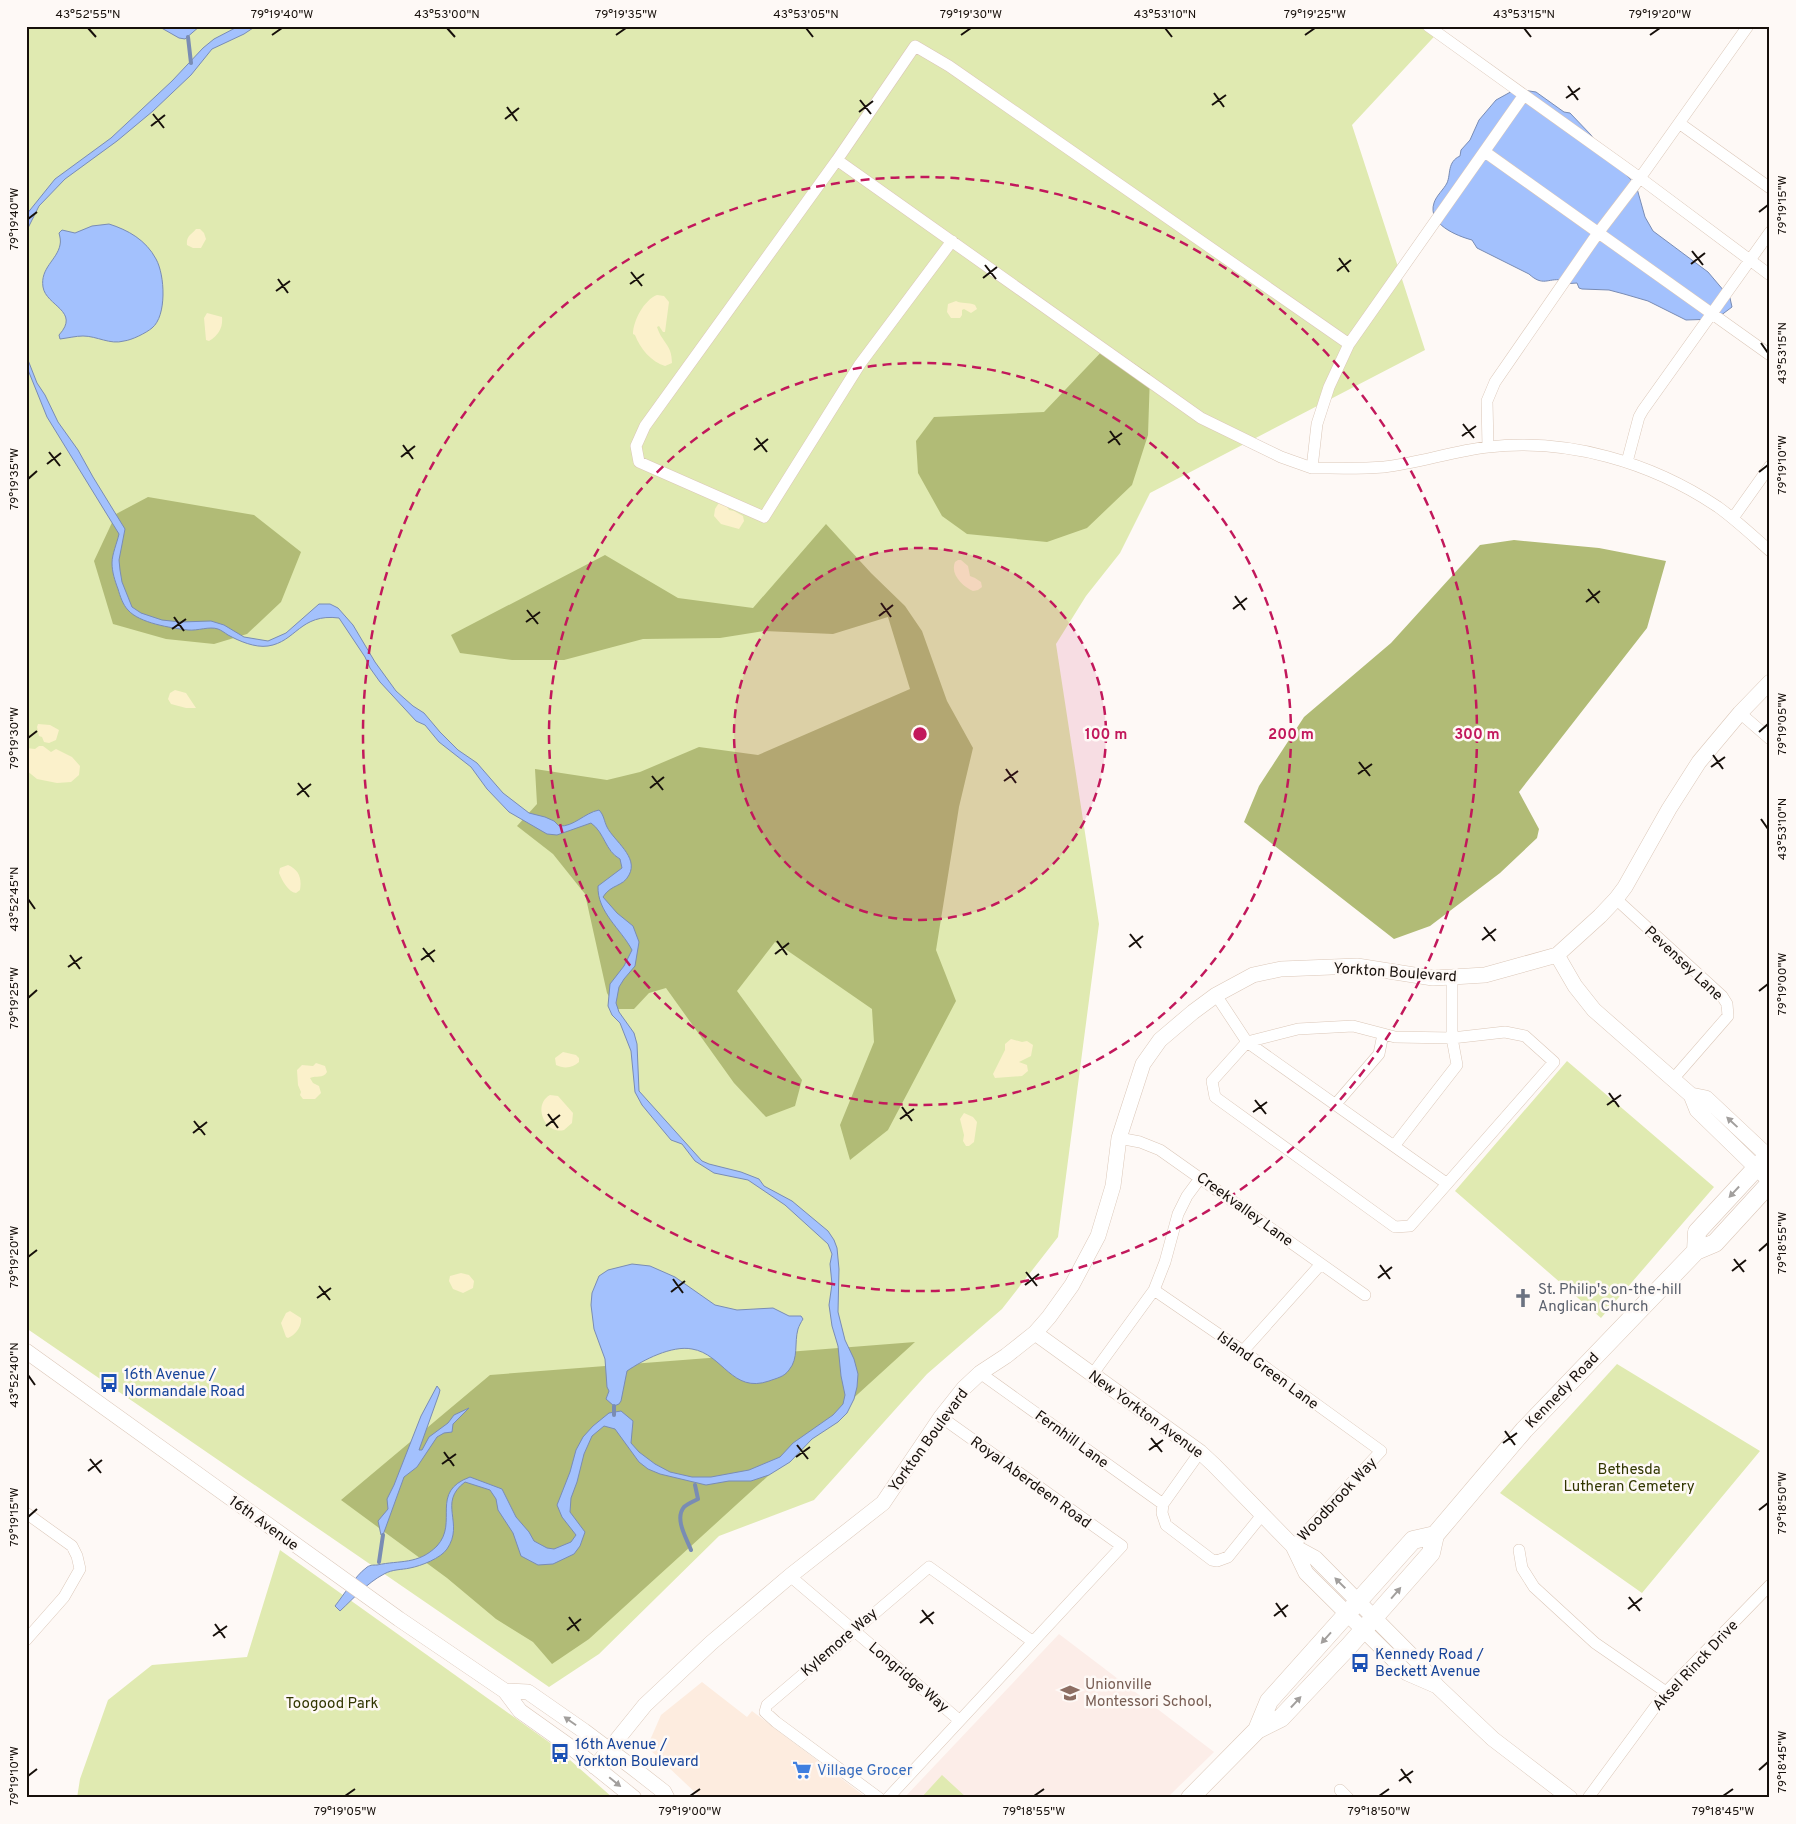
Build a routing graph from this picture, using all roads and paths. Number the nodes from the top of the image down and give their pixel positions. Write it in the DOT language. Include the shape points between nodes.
graph roads {
  1 [pos="1428,26"];
  2 [pos="1748,26"];
  3 [pos="1524,95"];
  4 [pos="1679,122"];
  5 [pos="1484,152"];
  6 [pos="837,160"];
  7 [pos="1640,178"];
  8 [pos="1770,188"];
  9 [pos="1770,232"];
  10 [pos="1598,233"];
  11 [pos="952,241"];
  12 [pos="1750,260"];
  13 [pos="1770,275"];
  14 [pos="1711,314"];
  15 [pos="1349,344"];
  16 [pos="1770,355"];
  17 [pos="1488,447"];
  18 [pos="1627,462"];
  19 [pos="1770,466"];
  20 [pos="1312,468"];
  21 [pos="1733,518"];
  22 [pos="1770,551"];
  23 [pos="1770,682"];
  24 [pos="1740,713"];
  25 [pos="1770,739"];
  26 [pos="1616,899"];
  27 [pos="1557,956"];
  28 [pos="1452,977"];
  29 [pos="1216,995"];
  30 [pos="1383,1034"];
  31 [pos="1452,1038"];
  32 [pos="1247,1042"];
  33 [pos="1674,1078"];
  34 [pos="1335,1105"];
  35 [pos="1118,1138"];
  36 [pos="1394,1146"];
  37 [pos="1766,1158"];
  38 [pos="1201,1178"];
  39 [pos="1770,1182"];
  40 [pos="1446,1183"];
  41 [pos="1696,1251"];
  42 [pos="1321,1264"];
  43 [pos="1154,1290"];
  44 [pos="1366,1295"];
  45 [pos="1035,1333"];
  46 [pos="26,1351"];
  47 [pos="1243,1351"];
  48 [pos="980,1373"];
  49 [pos="1092,1375"];
  50 [pos="941,1417"];
  51 [pos="1381,1451"];
  52 [pos="1200,1452"];
  53 [pos="1163,1504"];
  54 [pos="26,1513"];
  55 [pos="1262,1515"];
  56 [pos="1435,1535"];
  57 [pos="1292,1546"];
  58 [pos="1520,1550"];
  59 [pos="790,1576"];
  60 [pos="1770,1585"];
  61 [pos="1353,1607"];
  62 [pos="1369,1624"];
  63 [pos="853,1629"];
  64 [pos="26,1640"];
  65 [pos="1032,1641"];
  66 [pos="505,1691"];
  67 [pos="1666,1692"];
  68 [pos="959,1720"];
  69 [pos="1257,1730"];
  70 [pos="609,1750"];
  71 [pos="595,1767"];
  72 [pos="634,1798"];
  73 [pos="667,1798"];
  74 [pos="879,1798"];
  75 [pos="888,1798"];
  76 [pos="1190,1798"];
  77 [pos="1570,1798"];
  78 [pos="1588,1798"];
  1 -- 3 [label="street"];
  2 -- 4 [label="street"];
  3 -- 5 [label="street"];
  3 -- 7 [label="street"];
  4 -- 7 [label="street"];
  4 -- 8 [label="street"];
  5 -- 10 [label="street"];
  5 -- 15 [label="street"];
  6 -- 11 [label="street"];
  6 -- 11 [label="street" via="645,426 636,446 639,462 764,517 860,364"];
  6 -- 15 [label="street" via="915,46 949,66"];
  7 -- 10 [label="street"];
  7 -- 12 [label="street"];
  9 -- 12 [label="street"];
  10 -- 14 [label="street"];
  10 -- 17 [label="street" via="1495,382 1487,401"];
  11 -- 20 [label="street" via="1201,418 1281,458"];
  12 -- 13 [label="street"];
  12 -- 14 [label="street"];
  14 -- 16 [label="street"];
  14 -- 18 [label="street" via="1643,410"];
  15 -- 20 [label="street" via="1316,424"];
  17 -- 18 [label="street" via="1550,446"];
  17 -- 20 [label="street" via="1385,467"];
  18 -- 21 [label="street" via="1683,486"];
  19 -- 21 [label="street"];
  21 -- 22 [label="street"];
  23 -- 24 [label="street, Yorkton Boulevard"];
  24 -- 25 [label="street"];
  24 -- 26 [label="street, Yorkton Boulevard" via="1699,762"];
  26 -- 27 [label="street, Yorkton Boulevard"];
  26 -- 33 [label="street, Pevensey Lane" via="1727,1004 1728,1016"];
  27 -- 28 [label="street, Yorkton Boulevard" via="1485,975"];
  27 -- 33 [label="street" via="1594,1010"];
  28 -- 29 [label="street, Yorkton Boulevard" via="1433,978 1357,966 1281,969 1253,975"];
  28 -- 31 [label="street"];
  29 -- 32 [label="street"];
  29 -- 35 [label="street, Yorkton Boulevard" via="1160,1040 1143,1064"];
  30 -- 31 [label="street"];
  30 -- 32 [label="street" via="1353,1026 1298,1029"];
  30 -- 34 [label="street" via="1379,1054"];
  31 -- 36 [label="street" via="1457,1065"];
  31 -- 40 [label="street" via="1505,1032 1525,1036 1554,1062"];
  32 -- 34 [label="street"];
  32 -- 40 [label="street" via="1212,1081 1215,1097 1395,1227 1410,1226"];
  33 -- 37 [label="street" via="1692,1095 1706,1098"];
  34 -- 36 [label="street"];
  35 -- 38 [label="street, Creekvalley Lane" via="1160,1150"];
  35 -- 45 [label="street, Yorkton Boulevard" via="1113,1186 1098,1236 1072,1285"];
  36 -- 40 [label="street"];
  37 -- 39 [label="street"];
  37 -- 41 [label="main road, Kennedy Road, one-way" via="1698,1232"];
  38 -- 42 [label="street, Creekvalley Lane"];
  38 -- 43 [label="street" via="1178,1214"];
  39 -- 41 [label="main road, Kennedy Road" via="1715,1243"];
  41 -- 56 [label="main road, Kennedy Road" via="1524,1430"];
  42 -- 44 [label="street, Creekvalley Lane"];
  42 -- 47 [label="street"];
  43 -- 47 [label="street, Island Green Lane"];
  43 -- 49 [label="street"];
  45 -- 48 [label="street, Yorkton Boulevard"];
  45 -- 49 [label="street, New Yorkton Avenue"];
  46 -- 66 [label="street, 16th Avenue" via="339,1577"];
  47 -- 51 [label="street, Island Green Lane"];
  48 -- 50 [label="street, Yorkton Boulevard"];
  48 -- 53 [label="street, Fernhill Lane"];
  49 -- 52 [label="street, New Yorkton Avenue"];
  50 -- 59 [label="street, Yorkton Boulevard" via="883,1503"];
  50 -- 65 [label="street, Royal Aberdeen Road" via="1122,1546"];
  51 -- 57 [label="street, Woodbrook Way"];
  52 -- 53 [label="street"];
  52 -- 55 [label="street, New Yorkton Avenue"];
  53 -- 55 [label="street" via="1166,1525 1217,1561 1228,1557"];
  54 -- 64 [label="street" via="72,1546 80,1569 64,1598"];
  55 -- 57 [label="street, New Yorkton Avenue"];
  56 -- 61 [label="main road, Kennedy Road" via="1413,1540"];
  62 -- 56 [label="main road, Kennedy Road, one-way" via="1431,1553"];
  57 -- 61 [label="street, New Yorkton Avenue" via="1315,1558"];
  58 -- 67 [label="street" via="1522,1568 1534,1586 1595,1642"];
  59 -- 63 [label="street, Longridge Way"];
  59 -- 70 [label="street, Yorkton Boulevard" via="659,1691"];
  60 -- 67 [label="street, Aksel Rinck Drive"];
  61 -- 62 [label="street, New Yorkton Avenue"];
  61 -- 69 [label="main road, Kennedy Road, one-way" via="1269,1701"];
  69 -- 62 [label="main road, Kennedy Road, one-way" via="1281,1718"];
  62 -- 77 [label="street, New Yorkton Avenue" via="1407,1673 1437,1686 1493,1740"];
  63 -- 65 [label="street, Kylemore Way" via="928,1567"];
  63 -- 68 [label="street, Longridge Way"];
  63 -- 74 [label="street, Kylemore Way" via="766,1705 765,1712"];
  65 -- 68 [label="street"];
  70 -- 66 [label="street, 16th Avenue, one-way" via="528,1692"];
  66 -- 71 [label="street, 16th Avenue" via="520,1711"];
  67 -- 78 [label="street, Aksel Rinck Drive"];
  68 -- 75 [label="street"];
  69 -- 76 [label="main road, Kennedy Road"];
  70 -- 71 [label="street, Yorkton Boulevard"];
  70 -- 73 [label="street, 16th Avenue" via="664,1792"];
  71 -- 72 [label="street, 16th Avenue, one-way"];
}
